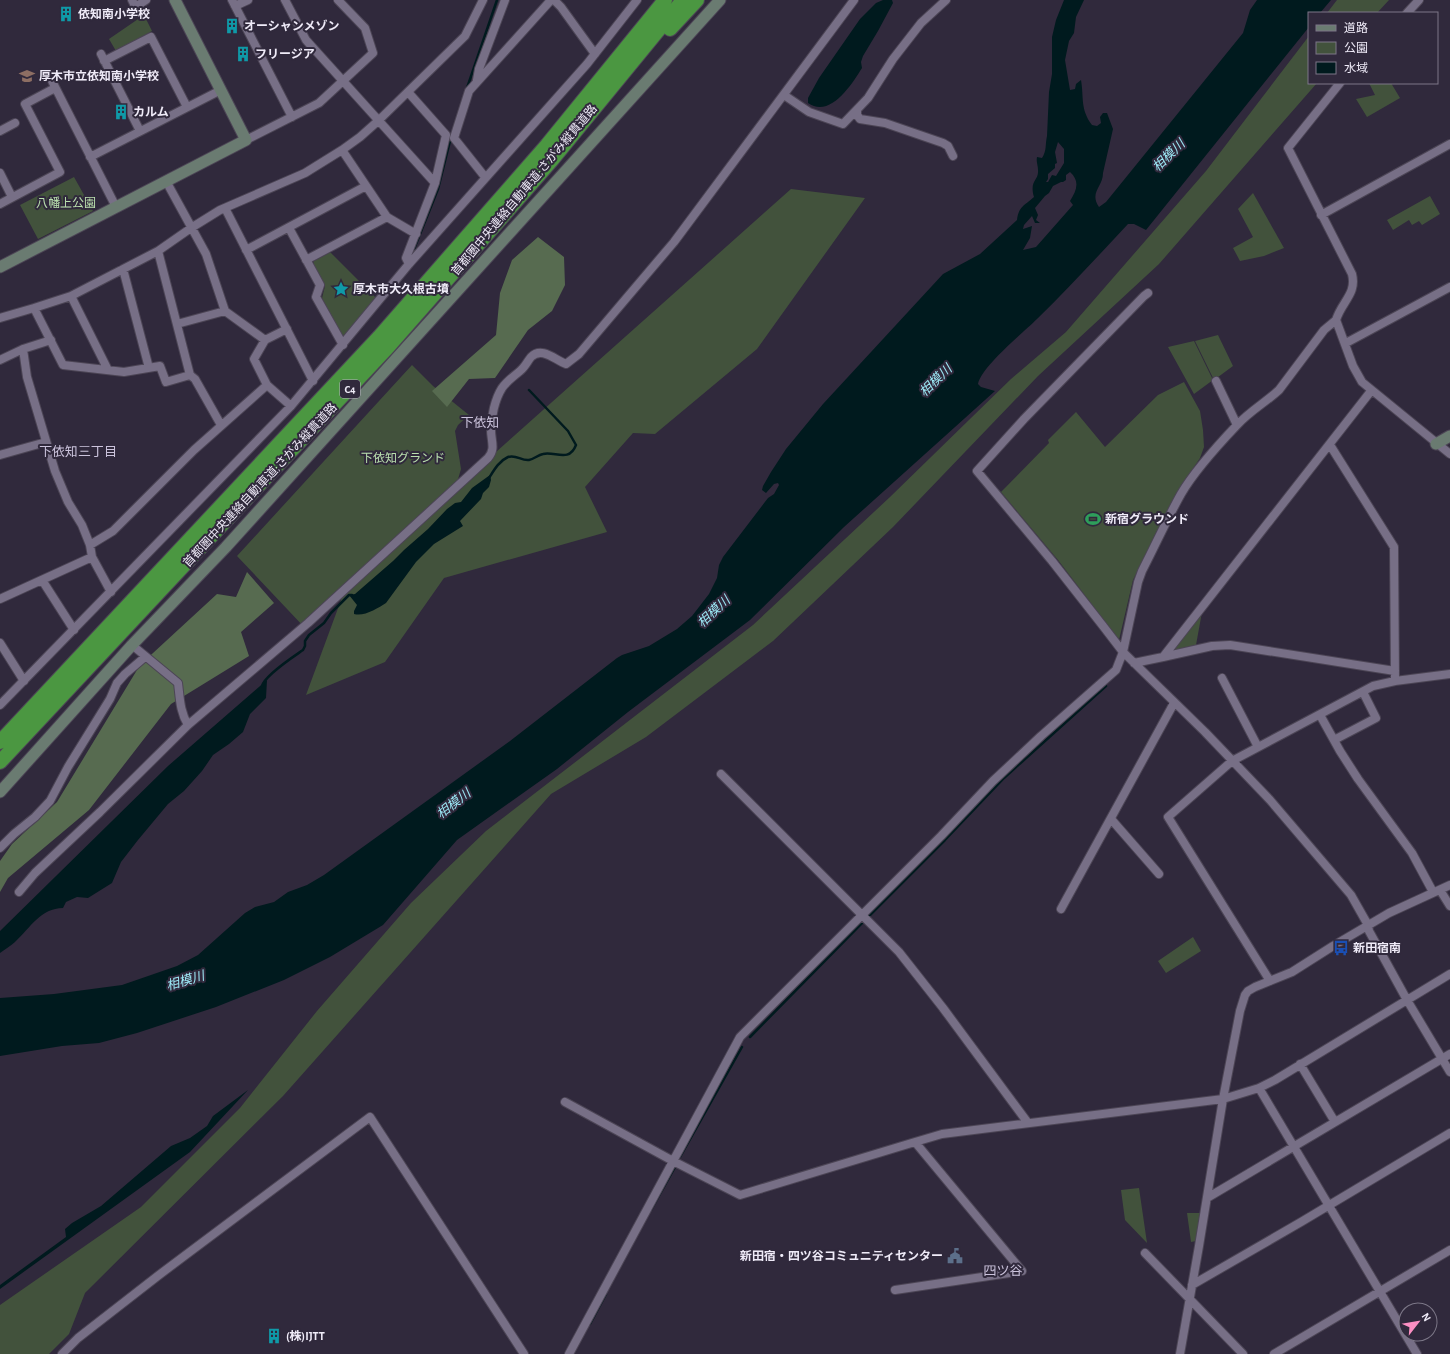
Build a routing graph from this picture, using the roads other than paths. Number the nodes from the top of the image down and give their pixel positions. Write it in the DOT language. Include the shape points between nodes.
graph roads {
  1 [pos="132,0"];
  2 [pos="146,0"];
  3 [pos="175,0"];
  4 [pos="248,0"];
  5 [pos="286,0"];
  6 [pos="338,0"];
  7 [pos="483,0"];
  8 [pos="505,0"];
  9 [pos="551,0"];
  10 [pos="554,0"];
  11 [pos="637,0"];
  12 [pos="665,0"];
  13 [pos="683,0"];
  14 [pos="697,0"];
  15 [pos="720,0"];
  16 [pos="854,0"];
  17 [pos="946,0"];
  18 [pos="1419,0"];
  19 [pos="233,3"];
  20 [pos="1408,12"];
  21 [pos="595,54"];
  22 [pos="50,77"];
  23 [pos="477,81"];
  24 [pos="342,82"];
  25 [pos="1339,84"];
  26 [pos="55,88"];
  27 [pos="221,90"];
  28 [pos="408,92"];
  29 [pos="784,95"];
  30 [pos="187,106"];
  31 [pos="857,111"];
  32 [pos="292,117"];
  33 [pos="378,121"];
  34 [pos="14,123"];
  35 [pos="0,131"];
  36 [pos="140,131"];
  37 [pos="246,140"];
  38 [pos="1450,144"];
  39 [pos="342,150"];
  40 [pos="953,156"];
  41 [pos="90,157"];
  42 [pos="551,161"];
  43 [pos="0,174"];
  44 [pos="485,177"];
  45 [pos="166,181"];
  46 [pos="435,183"];
  47 [pos="366,186"];
  48 [pos="12,197"];
  49 [pos="0,204"];
  50 [pos="116,207"];
  51 [pos="225,208"];
  52 [pos="1321,215"];
  53 [pos="387,217"];
  54 [pos="191,228"];
  55 [pos="288,228"];
  56 [pos="416,234"];
  57 [pos="246,250"];
  58 [pos="158,251"];
  59 [pos="306,260"];
  60 [pos="409,264"];
  61 [pos="0,267"];
  62 [pos="123,268"];
  63 [pos="1450,286"];
  64 [pos="1148,293"];
  65 [pos="71,296"];
  66 [pos="34,308"];
  67 [pos="225,311"];
  68 [pos="0,318"];
  69 [pos="1336,320"];
  70 [pos="177,324"];
  71 [pos="286,329"];
  72 [pos="51,340"];
  73 [pos="265,340"];
  74 [pos="1346,343"];
  75 [pos="343,345"];
  76 [pos="23,349"];
  77 [pos="0,360"];
  78 [pos="149,368"];
  79 [pos="108,370"];
  80 [pos="190,375"];
  81 [pos="313,381"];
  82 [pos="1216,381"];
  83 [pos="267,384"];
  84 [pos="1371,391"];
  85 [pos="291,406"];
  86 [pos="1237,424"];
  87 [pos="221,425"];
  88 [pos="1450,436"];
  89 [pos="46,442"];
  90 [pos="1436,444"];
  91 [pos="1330,445"];
  92 [pos="1450,454"];
  93 [pos="0,455"];
  94 [pos="90,545"];
  95 [pos="92,557"];
  96 [pos="42,580"];
  97 [pos="111,592"];
  98 [pos="0,599"];
  99 [pos="74,630"];
  100 [pos="0,643"];
  101 [pos="132,645"];
  102 [pos="1123,652"];
  103 [pos="145,657"];
  104 [pos="1163,657"];
  105 [pos="1134,663"];
  106 [pos="1395,671"];
  107 [pos="1450,674"];
  108 [pos="1222,678"];
  109 [pos="1395,680"];
  110 [pos="24,681"];
  111 [pos="1363,692"];
  112 [pos="1174,703"];
  113 [pos="0,705"];
  114 [pos="1320,715"];
  115 [pos="188,725"];
  116 [pos="1334,740"];
  117 [pos="0,742"];
  118 [pos="1258,747"];
  119 [pos="1232,761"];
  120 [pos="0,762"];
  121 [pos="721,774"];
  122 [pos="0,792"];
  123 [pos="1111,819"];
  124 [pos="0,848"];
  125 [pos="1159,874"];
  126 [pos="1450,885"];
  127 [pos="1437,891"];
  128 [pos="19,892"];
  129 [pos="1450,906"];
  130 [pos="1061,909"];
  131 [pos="862,915"];
  132 [pos="1368,925"];
  133 [pos="1450,974"];
  134 [pos="1270,981"];
  135 [pos="1407,1000"];
  136 [pos="1450,1054"];
  137 [pos="1442,1059"];
  138 [pos="1300,1064"];
  139 [pos="1450,1072"];
  140 [pos="1259,1088"];
  141 [pos="1223,1099"];
  142 [pos="565,1102"];
  143 [pos="1028,1122"];
  144 [pos="1335,1122"];
  145 [pos="1450,1132"];
  146 [pos="915,1142"];
  147 [pos="1294,1147"];
  148 [pos="673,1161"];
  149 [pos="1207,1198"];
  150 [pos="1329,1205"];
  151 [pos="1450,1250"];
  152 [pos="1145,1253"];
  153 [pos="1192,1285"];
  154 [pos="895,1290"];
  155 [pos="1381,1292"];
  156 [pos="1190,1299"];
  157 [pos="62,1354"];
  158 [pos="524,1354"];
  159 [pos="569,1354"];
  160 [pos="1180,1354"];
  161 [pos="1243,1354"];
  162 [pos="1274,1354"];
  163 [pos="1417,1354"];
  1 -- 2 [label="street" via="135,6"];
  3 -- 27 [label="street"];
  4 -- 19 [label="street"];
  5 -- 24 [label="street" via="306,40"];
  6 -- 24 [label="street" via="364,28 373,53"];
  7 -- 28 [label="street" via="465,36"];
  8 -- 23 [label="street" via="479,69"];
  9 -- 23 [label="street"];
  10 -- 21 [label="street"];
  11 -- 21 [label="street"];
  12 -- 117 [label="highway, 首都圏中央連絡自動車道;さがみ縦貫道路 / C4" via="547,145 380,337"];
  13 -- 42 [label="highway, 首都圏中央連絡自動車道;さがみ縦貫道路 / C4"];
  14 -- 42 [label="highway"];
  15 -- 101 [label="street" via="226,546"];
  16 -- 29 [label="street"];
  17 -- 31 [label="street" via="921,23"];
  18 -- 20 [label="street"];
  19 -- 32 [label="street"];
  21 -- 44 [label="street"];
  22 -- 26 [label="street"];
  23 -- 44 [label="street" via="469,91 454,138"];
  24 -- 32 [label="street" via="319,103"];
  24 -- 33 [label="street"];
  25 -- 52 [label="street" via="1288,148"];
  26 -- 41 [label="street"];
  26 -- 48 [label="street" via="25,104 60,172"];
  27 -- 30 [label="street"];
  27 -- 37 [label="street"];
  28 -- 33 [label="street"];
  28 -- 46 [label="street" via="446,135"];
  29 -- 31 [label="street" via="809,112 843,124"];
  29 -- 115 [label="street" via="674,242 579,354 566,364 544,353 536,353 529,359 528,364 509,380 498,395 492,418 492,454 308,623"];
  30 -- 36 [label="street"];
  30 -- 36 [label="street" via="151,37 103,58"];
  31 -- 40 [label="street" via="860,119 885,123 943,143 948,146"];
  32 -- 37 [label="street"];
  33 -- 39 [label="street"];
  33 -- 46 [label="street"];
  34 -- 35 [label="street"];
  36 -- 41 [label="street"];
  37 -- 45 [label="street"];
  38 -- 52 [label="street"];
  39 -- 47 [label="street"];
  39 -- 51 [label="street" via="305,173"];
  41 -- 50 [label="street"];
  42 -- 120 [label="highway, 首都圏中央連絡自動車道;さがみ縦貫道路 / C4" via="384,352"];
  43 -- 48 [label="street"];
  44 -- 60 [label="street"];
  45 -- 50 [label="street"];
  45 -- 54 [label="street"];
  46 -- 56 [label="street"];
  47 -- 53 [label="street"];
  47 -- 55 [label="street"];
  48 -- 49 [label="street"];
  50 -- 61 [label="street"];
  51 -- 54 [label="street"];
  51 -- 57 [label="street"];
  52 -- 69 [label="street" via="1354,282 1353,289 1339,310"];
  53 -- 56 [label="street"];
  53 -- 59 [label="street"];
  54 -- 58 [label="street"];
  54 -- 67 [label="street" via="206,254"];
  55 -- 57 [label="street"];
  55 -- 59 [label="street"];
  56 -- 60 [label="street" via="406,258"];
  57 -- 71 [label="street"];
  58 -- 62 [label="street"];
  58 -- 70 [label="street"];
  59 -- 75 [label="street" via="320,285 316,297"];
  60 -- 75 [label="street"];
  62 -- 65 [label="street"];
  62 -- 78 [label="street"];
  63 -- 74 [label="street"];
  64 -- 102 [label="street" via="976,471 1057,567"];
  65 -- 66 [label="street"];
  65 -- 79 [label="street"];
  66 -- 68 [label="street"];
  66 -- 72 [label="street"];
  67 -- 70 [label="street"];
  67 -- 73 [label="street"];
  69 -- 74 [label="street"];
  69 -- 86 [label="street" via="1324,330 1279,390"];
  70 -- 80 [label="street"];
  71 -- 73 [label="street"];
  71 -- 81 [label="street"];
  72 -- 76 [label="street"];
  72 -- 79 [label="street" via="63,364"];
  73 -- 83 [label="street" via="254,359"];
  74 -- 84 [label="street" via="1358,376"];
  75 -- 81 [label="street"];
  76 -- 77 [label="street"];
  76 -- 89 [label="street" via="27,377"];
  78 -- 79 [label="street" via="124,372"];
  78 -- 80 [label="street" via="160,366 166,382"];
  80 -- 87 [label="street" via="195,379"];
  81 -- 85 [label="street"];
  82 -- 86 [label="street"];
  83 -- 85 [label="street"];
  83 -- 87 [label="street"];
  84 -- 90 [label="street"];
  84 -- 91 [label="street"];
  85 -- 97 [label="street"];
  86 -- 102 [label="street" via="1182,494 1142,571"];
  87 -- 94 [label="street" via="113,530"];
  88 -- 90 [label="street"];
  89 -- 93 [label="street"];
  89 -- 94 [label="street" via="57,478"];
  90 -- 92 [label="street"];
  91 -- 104 [label="street"];
  91 -- 106 [label="street" via="1394,547"];
  94 -- 95 [label="street"];
  95 -- 96 [label="street"];
  95 -- 97 [label="street"];
  96 -- 98 [label="street"];
  96 -- 99 [label="street"];
  97 -- 99 [label="street"];
  99 -- 110 [label="street"];
  100 -- 110 [label="street"];
  101 -- 103 [label="street"];
  101 -- 122 [label="street"];
  102 -- 105 [label="street"];
  102 -- 131 [label="street" via="1116,670 993,782"];
  103 -- 115 [label="street" via="178,684 180,706"];
  103 -- 124 [label="street" via="117,683 50,801"];
  104 -- 105 [label="street"];
  104 -- 106 [label="street" via="1212,646 1230,645"];
  105 -- 112 [label="street"];
  106 -- 109 [label="street"];
  107 -- 109 [label="street"];
  108 -- 118 [label="street"];
  109 -- 111 [label="street" via="1373,686"];
  110 -- 113 [label="street"];
  111 -- 114 [label="street"];
  111 -- 116 [label="street" via="1376,718"];
  112 -- 119 [label="street"];
  112 -- 123 [label="street"];
  114 -- 116 [label="street"];
  114 -- 118 [label="street"];
  115 -- 128 [label="street" via="35,873"];
  116 -- 127 [label="street" via="1358,779"];
  118 -- 119 [label="street"];
  119 -- 132 [label="street" via="1270,800 1332,872 1351,895"];
  119 -- 134 [label="street" via="1168,818"];
  121 -- 131 [label="street"];
  123 -- 125 [label="street"];
  123 -- 130 [label="street"];
  126 -- 127 [label="street"];
  127 -- 129 [label="street"];
  127 -- 132 [label="street"];
  131 -- 143 [label="street" via="899,952"];
  131 -- 148 [label="street" via="740,1037"];
  132 -- 134 [label="street" via="1292,972"];
  132 -- 135 [label="street"];
  133 -- 135 [label="street"];
  134 -- 141 [label="street" via="1248,991 1243,1000"];
  135 -- 137 [label="street"];
  135 -- 138 [label="street"];
  136 -- 137 [label="street"];
  137 -- 139 [label="street"];
  137 -- 144 [label="street"];
  138 -- 140 [label="street"];
  138 -- 144 [label="street"];
  140 -- 141 [label="street"];
  140 -- 147 [label="street"];
  141 -- 143 [label="street"];
  141 -- 149 [label="street"];
  142 -- 148 [label="street"];
  143 -- 146 [label="street" via="942,1134"];
  144 -- 147 [label="street"];
  145 -- 150 [label="street"];
  146 -- 148 [label="street" via="740,1195"];
  146 -- 154 [label="street" via="1022,1271"];
  147 -- 149 [label="street"];
  147 -- 150 [label="street"];
  148 -- 159 [label="street"];
  149 -- 153 [label="street"];
  150 -- 153 [label="street"];
  150 -- 155 [label="street"];
  151 -- 155 [label="street"];
  152 -- 156 [label="street"];
  153 -- 156 [label="street"];
  155 -- 162 [label="street"];
  155 -- 163 [label="street"];
  156 -- 160 [label="street"];
  156 -- 161 [label="street"];
  157 -- 158 [label="street" via="78,1338 158,1275 370,1117"];
}
